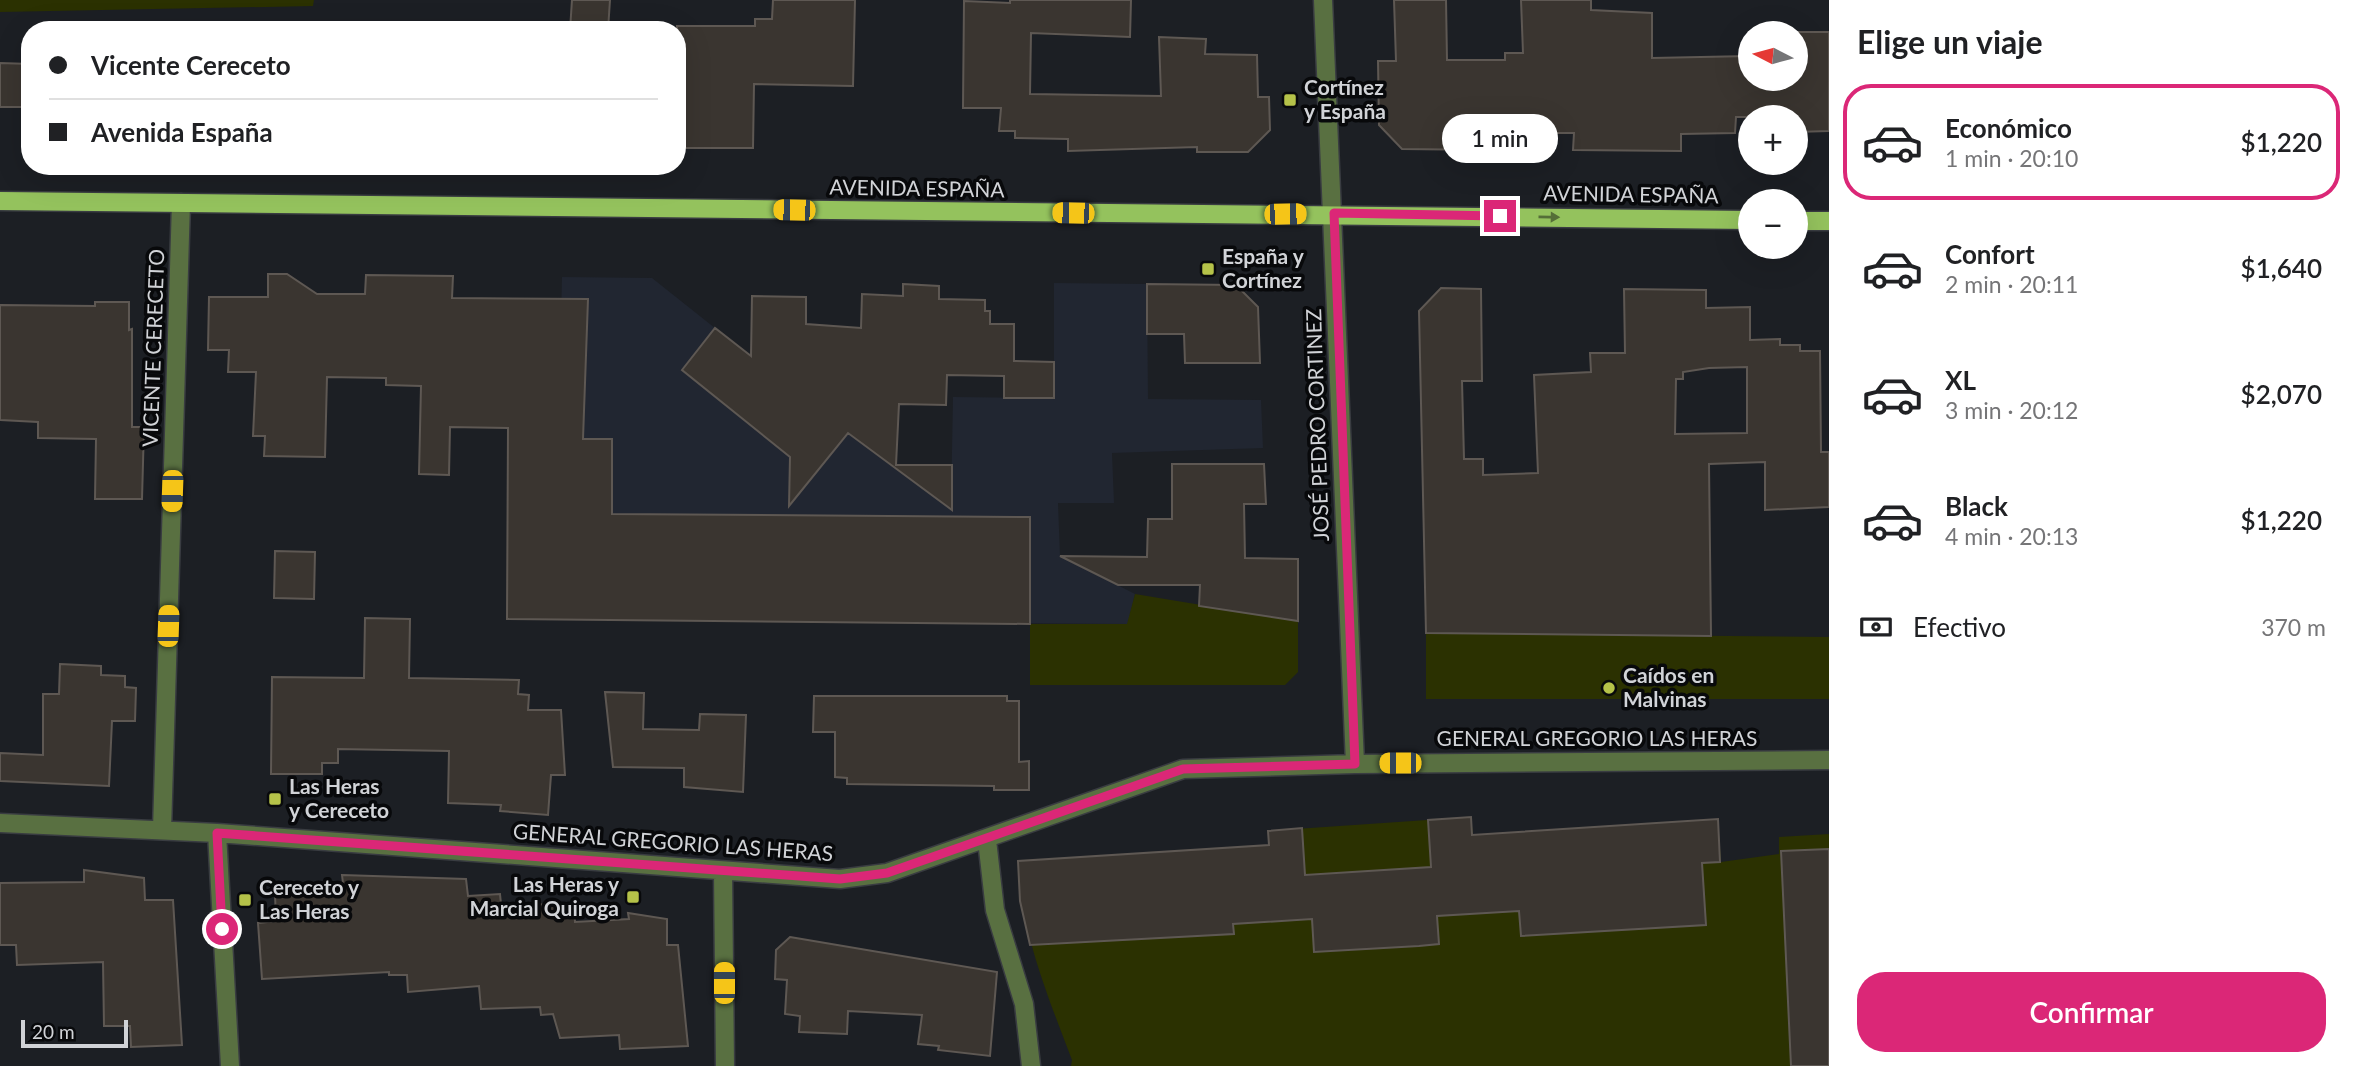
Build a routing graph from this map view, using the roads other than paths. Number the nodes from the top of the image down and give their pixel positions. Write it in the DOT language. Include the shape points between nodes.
graph roads {
  1 [pos="1323,0"];
  2 [pos="0,201"];
  3 [pos="181,203"];
  4 [pos="1334,213"];
  5 [pos="1738,220"];
  6 [pos="1808,221"];
  7 [pos="1829,221"];
  8 [pos="1829,761"];
  9 [pos="1355,764"];
  10 [pos="0,823"];
  11 [pos="162,830"];
  12 [pos="217,833"];
  13 [pos="987,840"];
  14 [pos="723,872"];
  15 [pos="230,1066"];
  16 [pos="725,1066"];
  17 [pos="1031,1066"];
  1 -- 4 [label="street, JOSÉ PEDRO CORTINEZ"];
  2 -- 3 [label="main road, AVENIDA ESPAÑA"];
  3 -- 4 [label="main road, AVENIDA ESPAÑA"];
  3 -- 11 [label="street, VICENTE CERECETO"];
  4 -- 5 [label="main road, AVENIDA ESPAÑA, one-way"];
  4 -- 9 [label="street, JOSÉ PEDRO CORTINEZ"];
  6 -- 7 [label="main road"];
  8 -- 9 [label="street, GENERAL GREGORIO LAS HERAS"];
  9 -- 13 [label="street, GENERAL GREGORIO LAS HERAS" via="1183,769"];
  10 -- 11 [label="street, GENERAL GREGORIO LAS HERAS"];
  11 -- 12 [label="street, GENERAL GREGORIO LAS HERAS"];
  12 -- 14 [label="street, GENERAL GREGORIO LAS HERAS"];
  12 -- 15 [label="street"];
  13 -- 14 [label="street, GENERAL GREGORIO LAS HERAS" via="887,873 840,879"];
  13 -- 17 [label="street" via="995,910 1024,1004"];
  14 -- 16 [label="street"];
}
